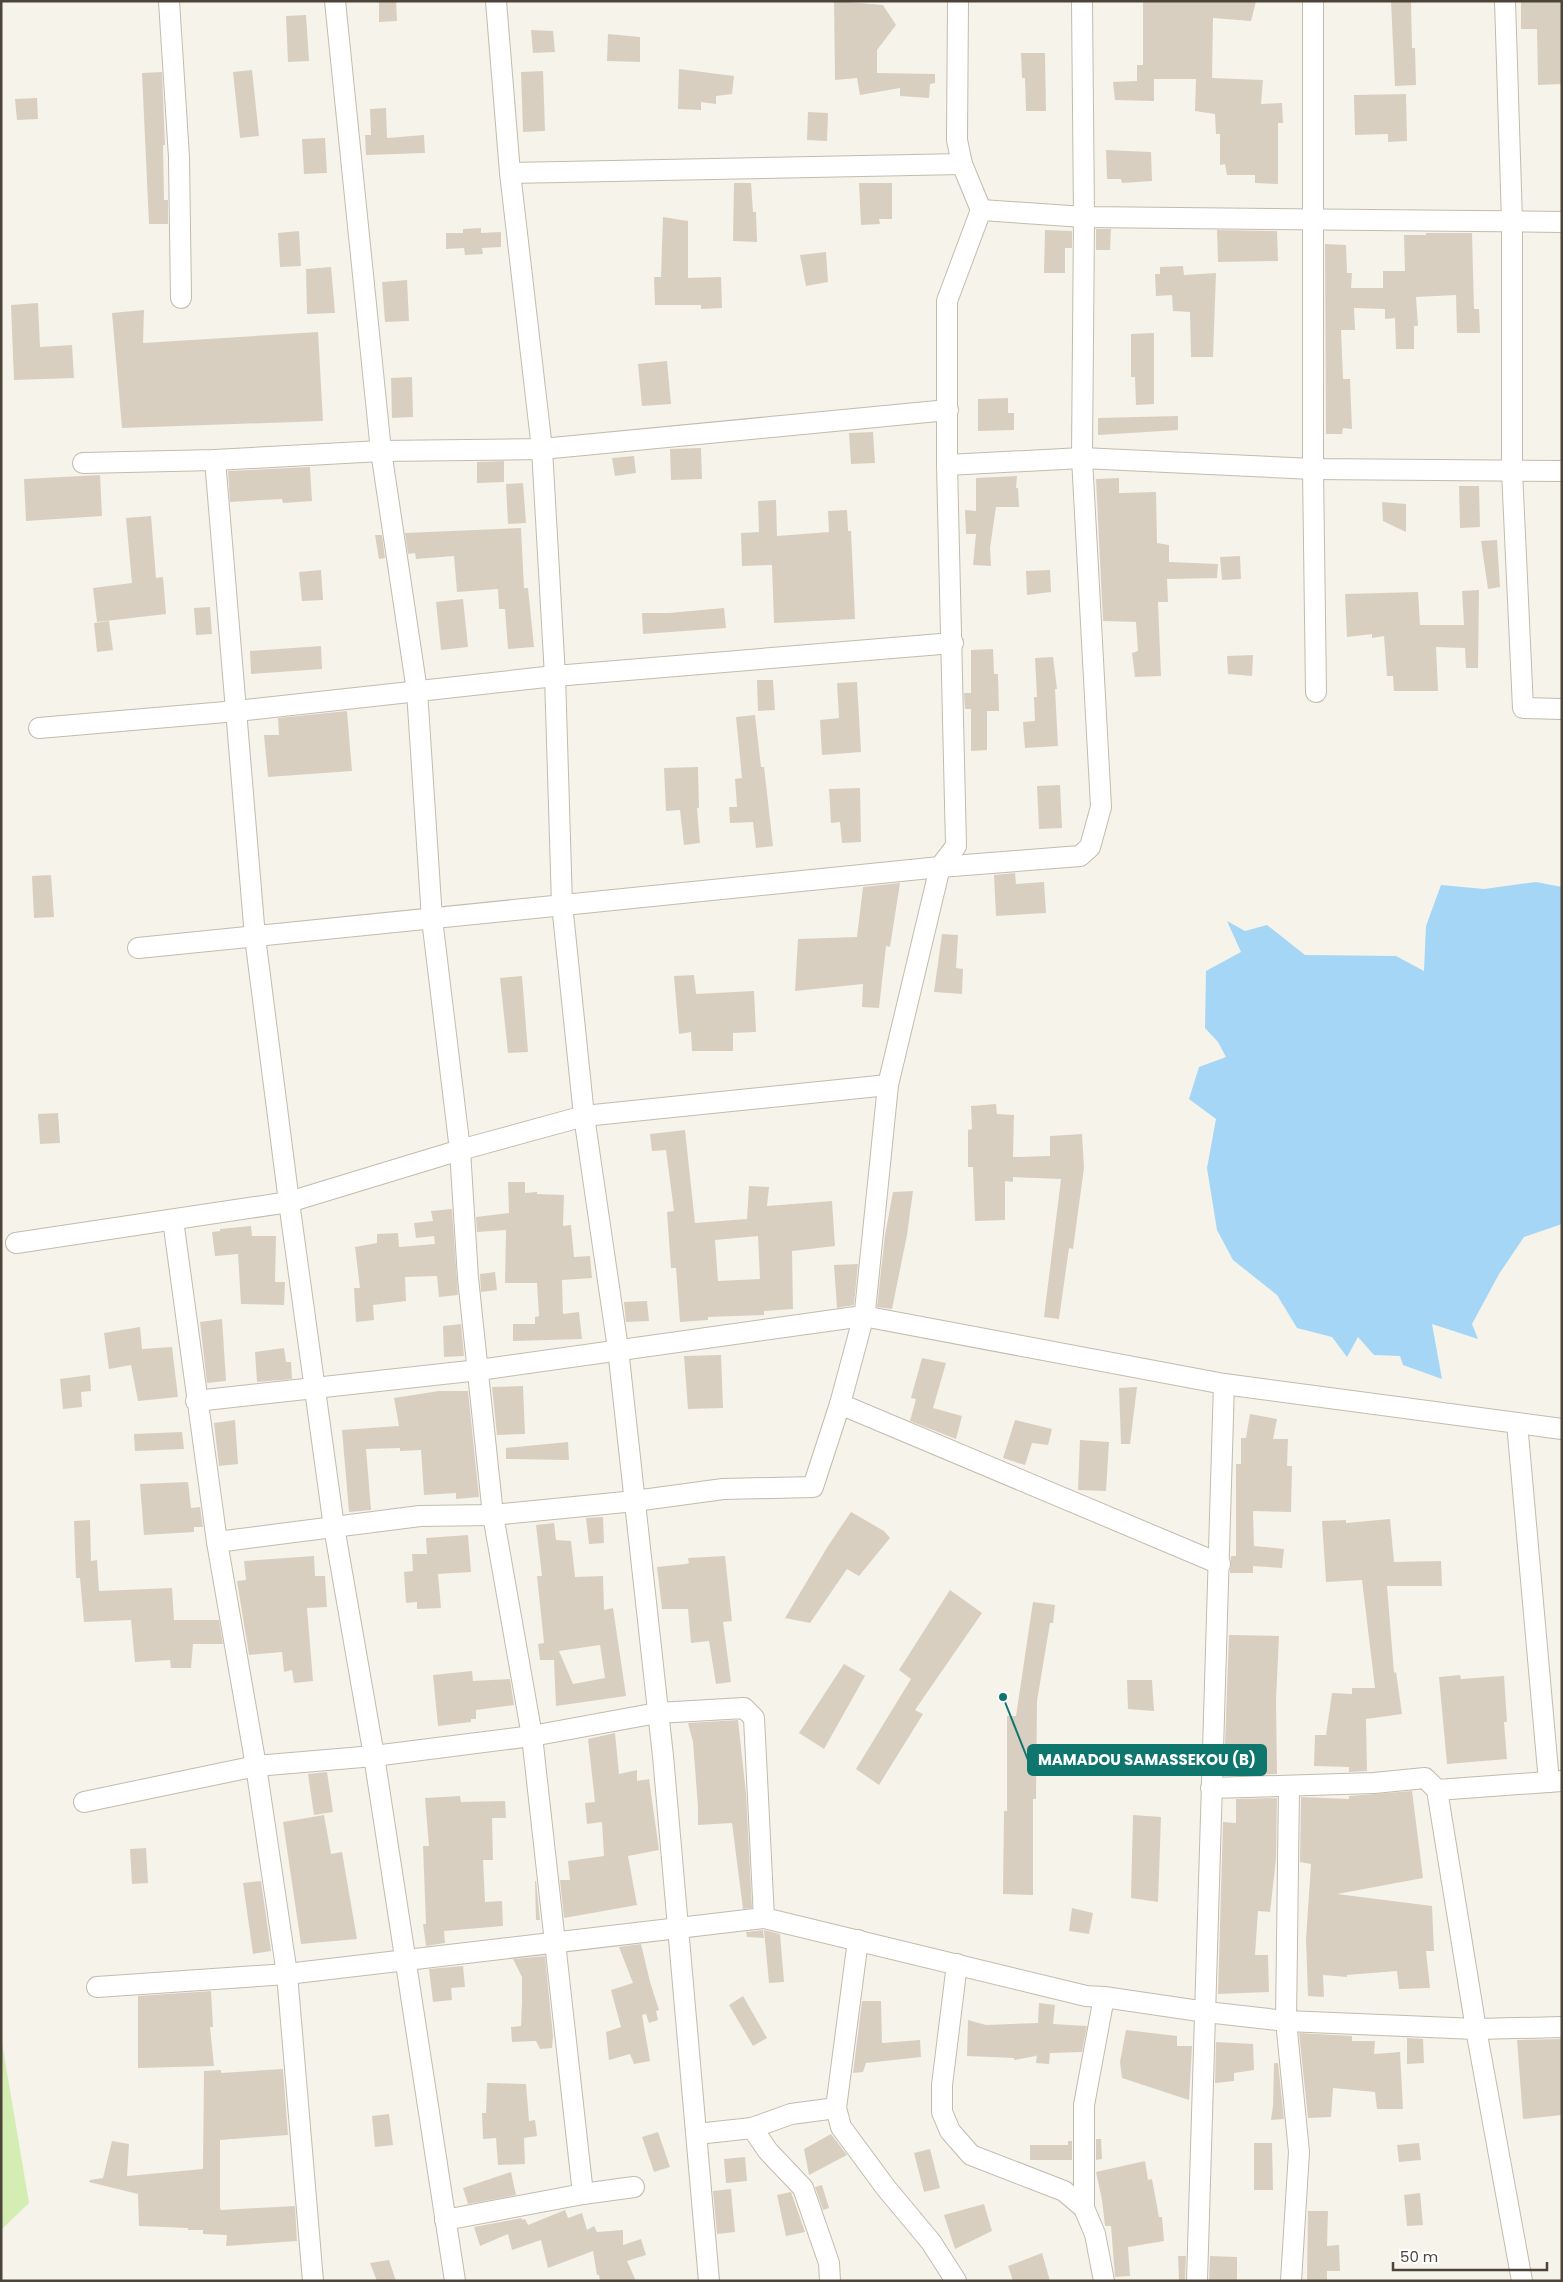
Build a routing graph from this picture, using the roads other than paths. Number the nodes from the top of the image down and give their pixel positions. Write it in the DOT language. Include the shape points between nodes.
graph roads {
  1 [pos="169,1"];
  2 [pos="335,1"];
  3 [pos="496,1"];
  4 [pos="958,1"];
  5 [pos="1082,1"];
  6 [pos="1313,1"];
  7 [pos="1505,1"];
  8 [pos="962,164"];
  9 [pos="510,173"];
  10 [pos="981,210"];
  11 [pos="1084,217"];
  12 [pos="1314,219"];
  13 [pos="1512,221"];
  14 [pos="1562,222"];
  15 [pos="180,298"];
  16 [pos="948,410"];
  17 [pos="542,449"];
  18 [pos="381,451"];
  19 [pos="1082,458"];
  20 [pos="215,460"];
  21 [pos="83,463"];
  22 [pos="947,466"];
  23 [pos="1313,470"];
  24 [pos="1512,471"];
  25 [pos="1562,471"];
  26 [pos="953,643"];
  27 [pos="555,676"];
  28 [pos="417,691"];
  29 [pos="1316,692"];
  30 [pos="1562,709"];
  31 [pos="237,711"];
  32 [pos="39,728"];
  33 [pos="940,867"];
  34 [pos="562,904"];
  35 [pos="432,919"];
  36 [pos="255,937"];
  37 [pos="138,948"];
  38 [pos="888,1085"];
  39 [pos="584,1116"];
  40 [pos="460,1150"];
  41 [pos="289,1202"];
  42 [pos="172,1220"];
  43 [pos="16,1243"];
  44 [pos="862,1316"];
  45 [pos="618,1350"];
  46 [pos="479,1370"];
  47 [pos="1224,1384"];
  48 [pos="314,1387"];
  49 [pos="196,1401"];
  50 [pos="840,1404"];
  51 [pos="1517,1423"];
  52 [pos="1562,1429"];
  53 [pos="635,1501"];
  54 [pos="493,1515"];
  55 [pos="334,1527"];
  56 [pos="217,1542"];
  57 [pos="1220,1564"];
  58 [pos="657,1713"];
  59 [pos="532,1736"];
  60 [pos="374,1756"];
  61 [pos="256,1766"];
  62 [pos="1555,1782"];
  63 [pos="1289,1787"];
  64 [pos="1211,1788"];
  65 [pos="1437,1790"];
  66 [pos="84,1802"];
  67 [pos="764,1918"];
  68 [pos="678,1928"];
  69 [pos="858,1940"];
  70 [pos="556,1942"];
  71 [pos="404,1960"];
  72 [pos="957,1964"];
  73 [pos="287,1974"];
  74 [pos="97,1987"];
  75 [pos="1104,1997"];
  76 [pos="1206,2012"];
  77 [pos="1286,2021"];
  78 [pos="1562,2027"];
  79 [pos="1476,2029"];
  80 [pos="836,2108"];
  81 [pos="752,2128"];
  82 [pos="697,2134"];
  83 [pos="634,2187"];
  84 [pos="583,2194"];
  85 [pos="1084,2208"];
  86 [pos="445,2220"];
  87 [pos="454,2280"];
  88 [pos="313,2281"];
  89 [pos="709,2281"];
  90 [pos="830,2281"];
  91 [pos="956,2281"];
  92 [pos="1104,2281"];
  93 [pos="1197,2281"];
  94 [pos="1291,2281"];
  95 [pos="1522,2281"];
  1 -- 15 [label="street" via="179,157"];
  2 -- 18 [label="street"];
  3 -- 9 [label="street"];
  4 -- 8 [label="street" via="957,140"];
  5 -- 11 [label="street"];
  6 -- 12 [label="street"];
  7 -- 13 [label="street"];
  8 -- 9 [label="street"];
  8 -- 10 [label="street"];
  9 -- 17 [label="street"];
  10 -- 11 [label="street"];
  10 -- 16 [label="street" via="947,301"];
  11 -- 12 [label="street"];
  11 -- 19 [label="street"];
  12 -- 13 [label="street"];
  12 -- 23 [label="street"];
  13 -- 14 [label="street"];
  13 -- 24 [label="street"];
  16 -- 17 [label="street"];
  16 -- 22 [label="street"];
  17 -- 18 [label="street"];
  17 -- 27 [label="street"];
  18 -- 20 [label="street"];
  18 -- 28 [label="street"];
  19 -- 22 [label="street"];
  19 -- 23 [label="street"];
  19 -- 33 [label="street" via="1101,807 1090,847 1080,856"];
  20 -- 21 [label="street"];
  20 -- 31 [label="street"];
  22 -- 26 [label="street"];
  23 -- 24 [label="street"];
  23 -- 29 [label="street"];
  24 -- 25 [label="street"];
  24 -- 30 [label="street" via="1523,708"];
  26 -- 27 [label="street"];
  26 -- 33 [label="street" via="956,846"];
  27 -- 28 [label="street"];
  27 -- 34 [label="street"];
  28 -- 31 [label="street"];
  28 -- 35 [label="street"];
  31 -- 32 [label="street"];
  31 -- 36 [label="street"];
  33 -- 34 [label="street"];
  33 -- 38 [label="street"];
  34 -- 35 [label="street"];
  34 -- 39 [label="street"];
  35 -- 36 [label="street"];
  35 -- 40 [label="street"];
  36 -- 37 [label="street"];
  36 -- 41 [label="street"];
  38 -- 39 [label="street"];
  38 -- 44 [label="street"];
  39 -- 40 [label="street"];
  39 -- 45 [label="street"];
  40 -- 41 [label="street"];
  40 -- 46 [label="street" via="468,1278"];
  41 -- 42 [label="street"];
  41 -- 48 [label="street"];
  42 -- 43 [label="street"];
  42 -- 49 [label="street"];
  44 -- 45 [label="street"];
  44 -- 47 [label="street"];
  44 -- 50 [label="street"];
  45 -- 46 [label="street"];
  45 -- 53 [label="street"];
  46 -- 48 [label="street"];
  46 -- 54 [label="street"];
  47 -- 51 [label="street"];
  47 -- 57 [label="street"];
  48 -- 49 [label="street"];
  48 -- 55 [label="street"];
  49 -- 56 [label="street"];
  50 -- 53 [label="street" via="813,1486 723,1489"];
  50 -- 57 [label="street"];
  51 -- 52 [label="street"];
  51 -- 62 [label="street"];
  53 -- 54 [label="street"];
  53 -- 58 [label="street"];
  54 -- 55 [label="street" via="420,1516"];
  54 -- 59 [label="street"];
  55 -- 56 [label="street"];
  55 -- 60 [label="street"];
  56 -- 61 [label="street"];
  57 -- 64 [label="street"];
  58 -- 59 [label="street"];
  58 -- 67 [label="street" via="744,1708 754,1718"];
  58 -- 68 [label="street"];
  59 -- 60 [label="street"];
  59 -- 70 [label="street"];
  60 -- 61 [label="street"];
  60 -- 71 [label="street"];
  61 -- 66 [label="street"];
  61 -- 73 [label="street"];
  62 -- 65 [label="street"];
  63 -- 64 [label="street"];
  63 -- 65 [label="street" via="1424,1778"];
  63 -- 77 [label="street"];
  64 -- 76 [label="street"];
  65 -- 79 [label="street"];
  67 -- 68 [label="street"];
  67 -- 69 [label="street"];
  68 -- 70 [label="street"];
  68 -- 82 [label="street"];
  69 -- 72 [label="street"];
  69 -- 80 [label="street"];
  70 -- 71 [label="street"];
  70 -- 84 [label="street"];
  71 -- 73 [label="street"];
  71 -- 86 [label="street"];
  72 -- 75 [label="street" via="1086,1996"];
  72 -- 85 [label="street" via="942,2085 942,2112 950,2130 971,2155 1064,2191"];
  73 -- 74 [label="street"];
  73 -- 88 [label="street"];
  75 -- 76 [label="street"];
  75 -- 85 [label="street" via="1084,2104"];
  76 -- 77 [label="street"];
  76 -- 93 [label="street"];
  77 -- 79 [label="street"];
  77 -- 94 [label="street" via="1300,2152"];
  78 -- 79 [label="street"];
  79 -- 95 [label="street"];
  80 -- 81 [label="street" via="791,2114"];
  80 -- 91 [label="street" via="841,2127 931,2242"];
  81 -- 82 [label="street"];
  81 -- 90 [label="street" via="802,2188 829,2263"];
  82 -- 89 [label="street"];
  83 -- 84 [label="street"];
  84 -- 86 [label="street"];
  85 -- 92 [label="street" via="1095,2234"];
  86 -- 87 [label="street"];
}
